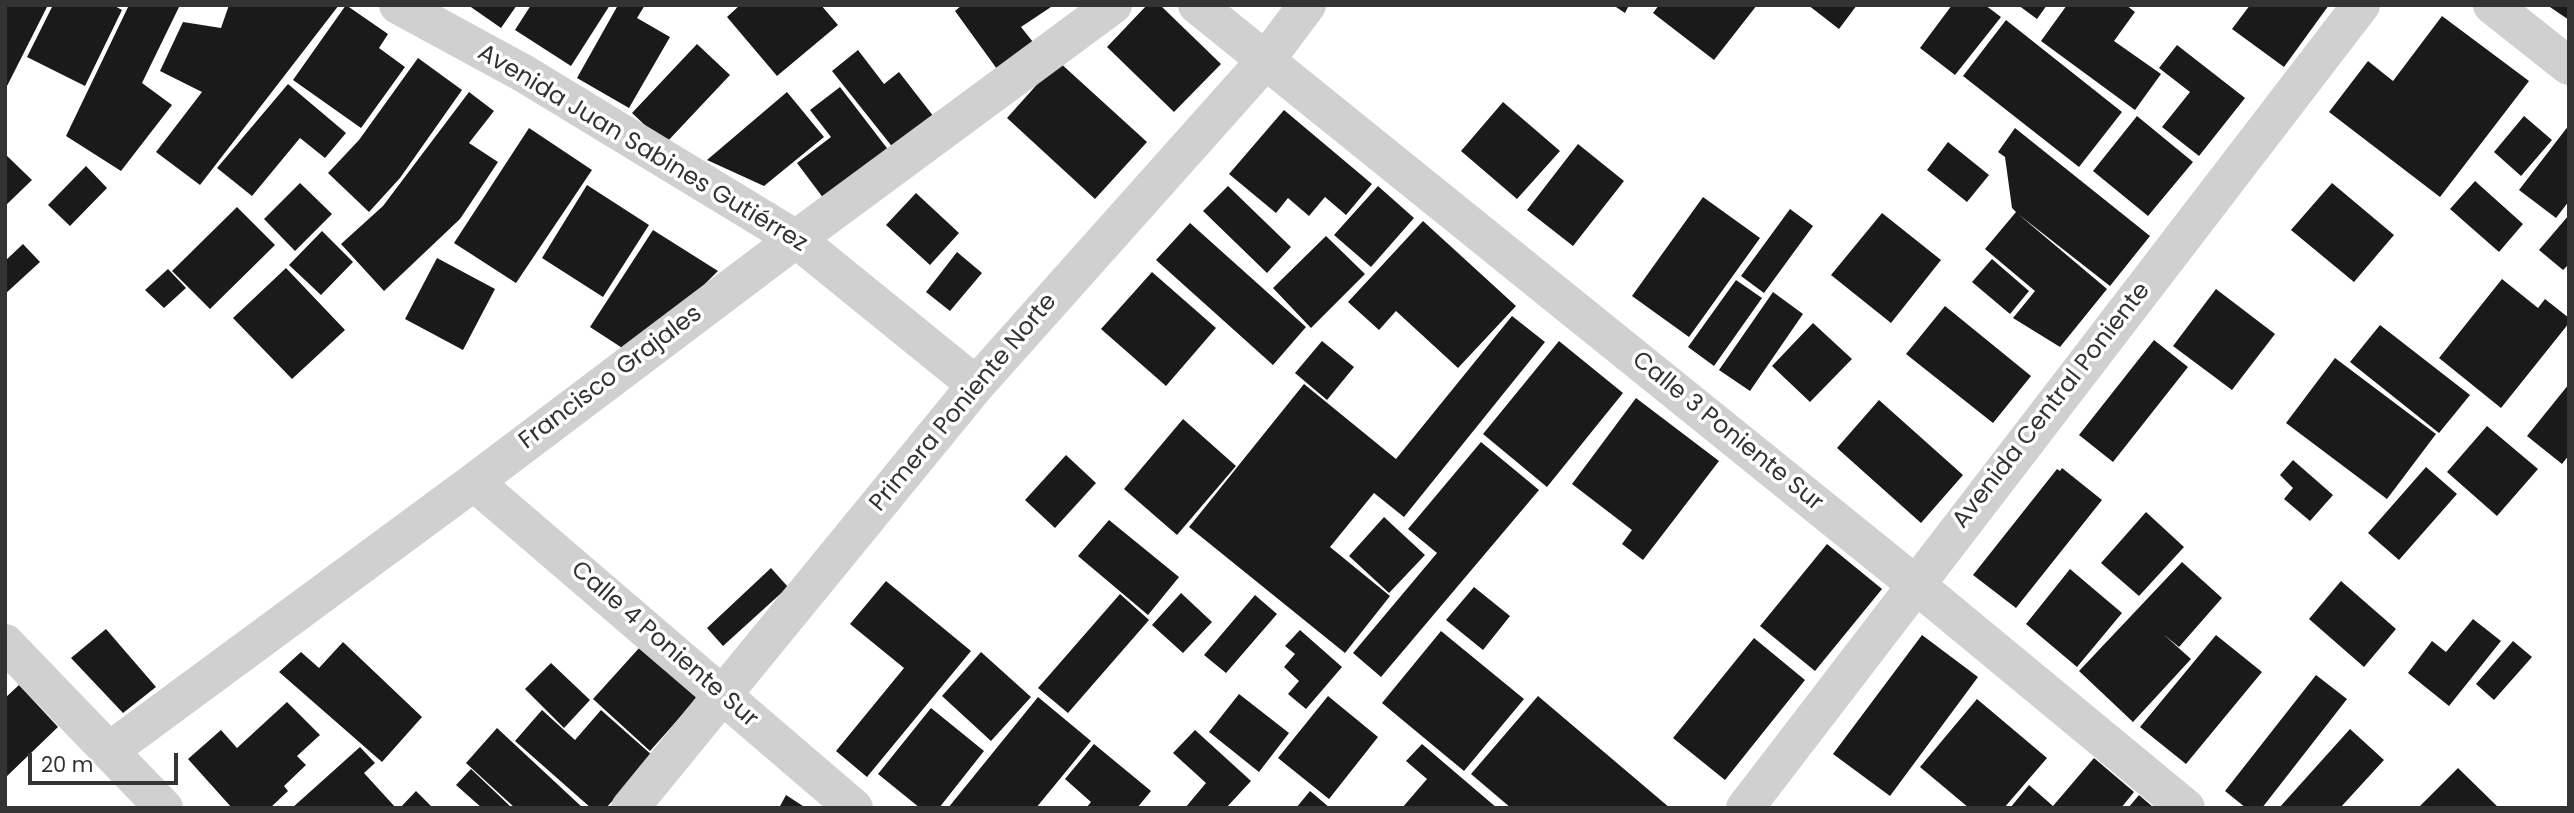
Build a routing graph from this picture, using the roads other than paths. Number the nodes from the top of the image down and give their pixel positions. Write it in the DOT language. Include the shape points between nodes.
graph roads {
  1 [pos="398,5"];
  2 [pos="1113,5"];
  3 [pos="1197,5"];
  4 [pos="1307,5"];
  5 [pos="2361,5"];
  6 [pos="2492,5"];
  7 [pos="1266,60"];
  8 [pos="2569,66"];
  9 [pos="796,239"];
  10 [pos="976,385"];
  11 [pos="474,482"];
  12 [pos="1915,584"];
  13 [pos="5,643"];
  14 [pos="721,694"];
  15 [pos="109,751"];
  16 [pos="164,808"];
  17 [pos="629,808"];
  18 [pos="854,808"];
  19 [pos="1745,808"];
  20 [pos="2186,808"];
  1 -- 9 [label="street, Avenida Juan Sabines Gutiérrez" via="523,73"];
  2 -- 9 [label="street, Francisco Grajales"];
  3 -- 7 [label="street"];
  4 -- 7 [label="street, Primera Poniente Norte"];
  5 -- 12 [label="street, Avenida Central Poniente"];
  6 -- 8 [label="street"];
  7 -- 10 [label="street, Primera Poniente Norte"];
  7 -- 12 [label="street, Calle 3 Poniente Sur"];
  9 -- 10 [label="street, Avenida Juan Sabines Gutiérrez"];
  9 -- 11 [label="street, Francisco Grajales"];
  10 -- 14 [label="street, Primera Poniente Norte"];
  11 -- 14 [label="street, Calle 4 Poniente Sur"];
  11 -- 15 [label="street, Francisco Grajales"];
  12 -- 19 [label="street, Avenida Central Poniente"];
  12 -- 20 [label="street, Calle 3 Poniente Sur"];
  13 -- 15 [label="street"];
  14 -- 17 [label="street, Primera Poniente Norte"];
  14 -- 18 [label="street, Calle 4 Poniente Sur"];
  15 -- 16 [label="street"];
}
